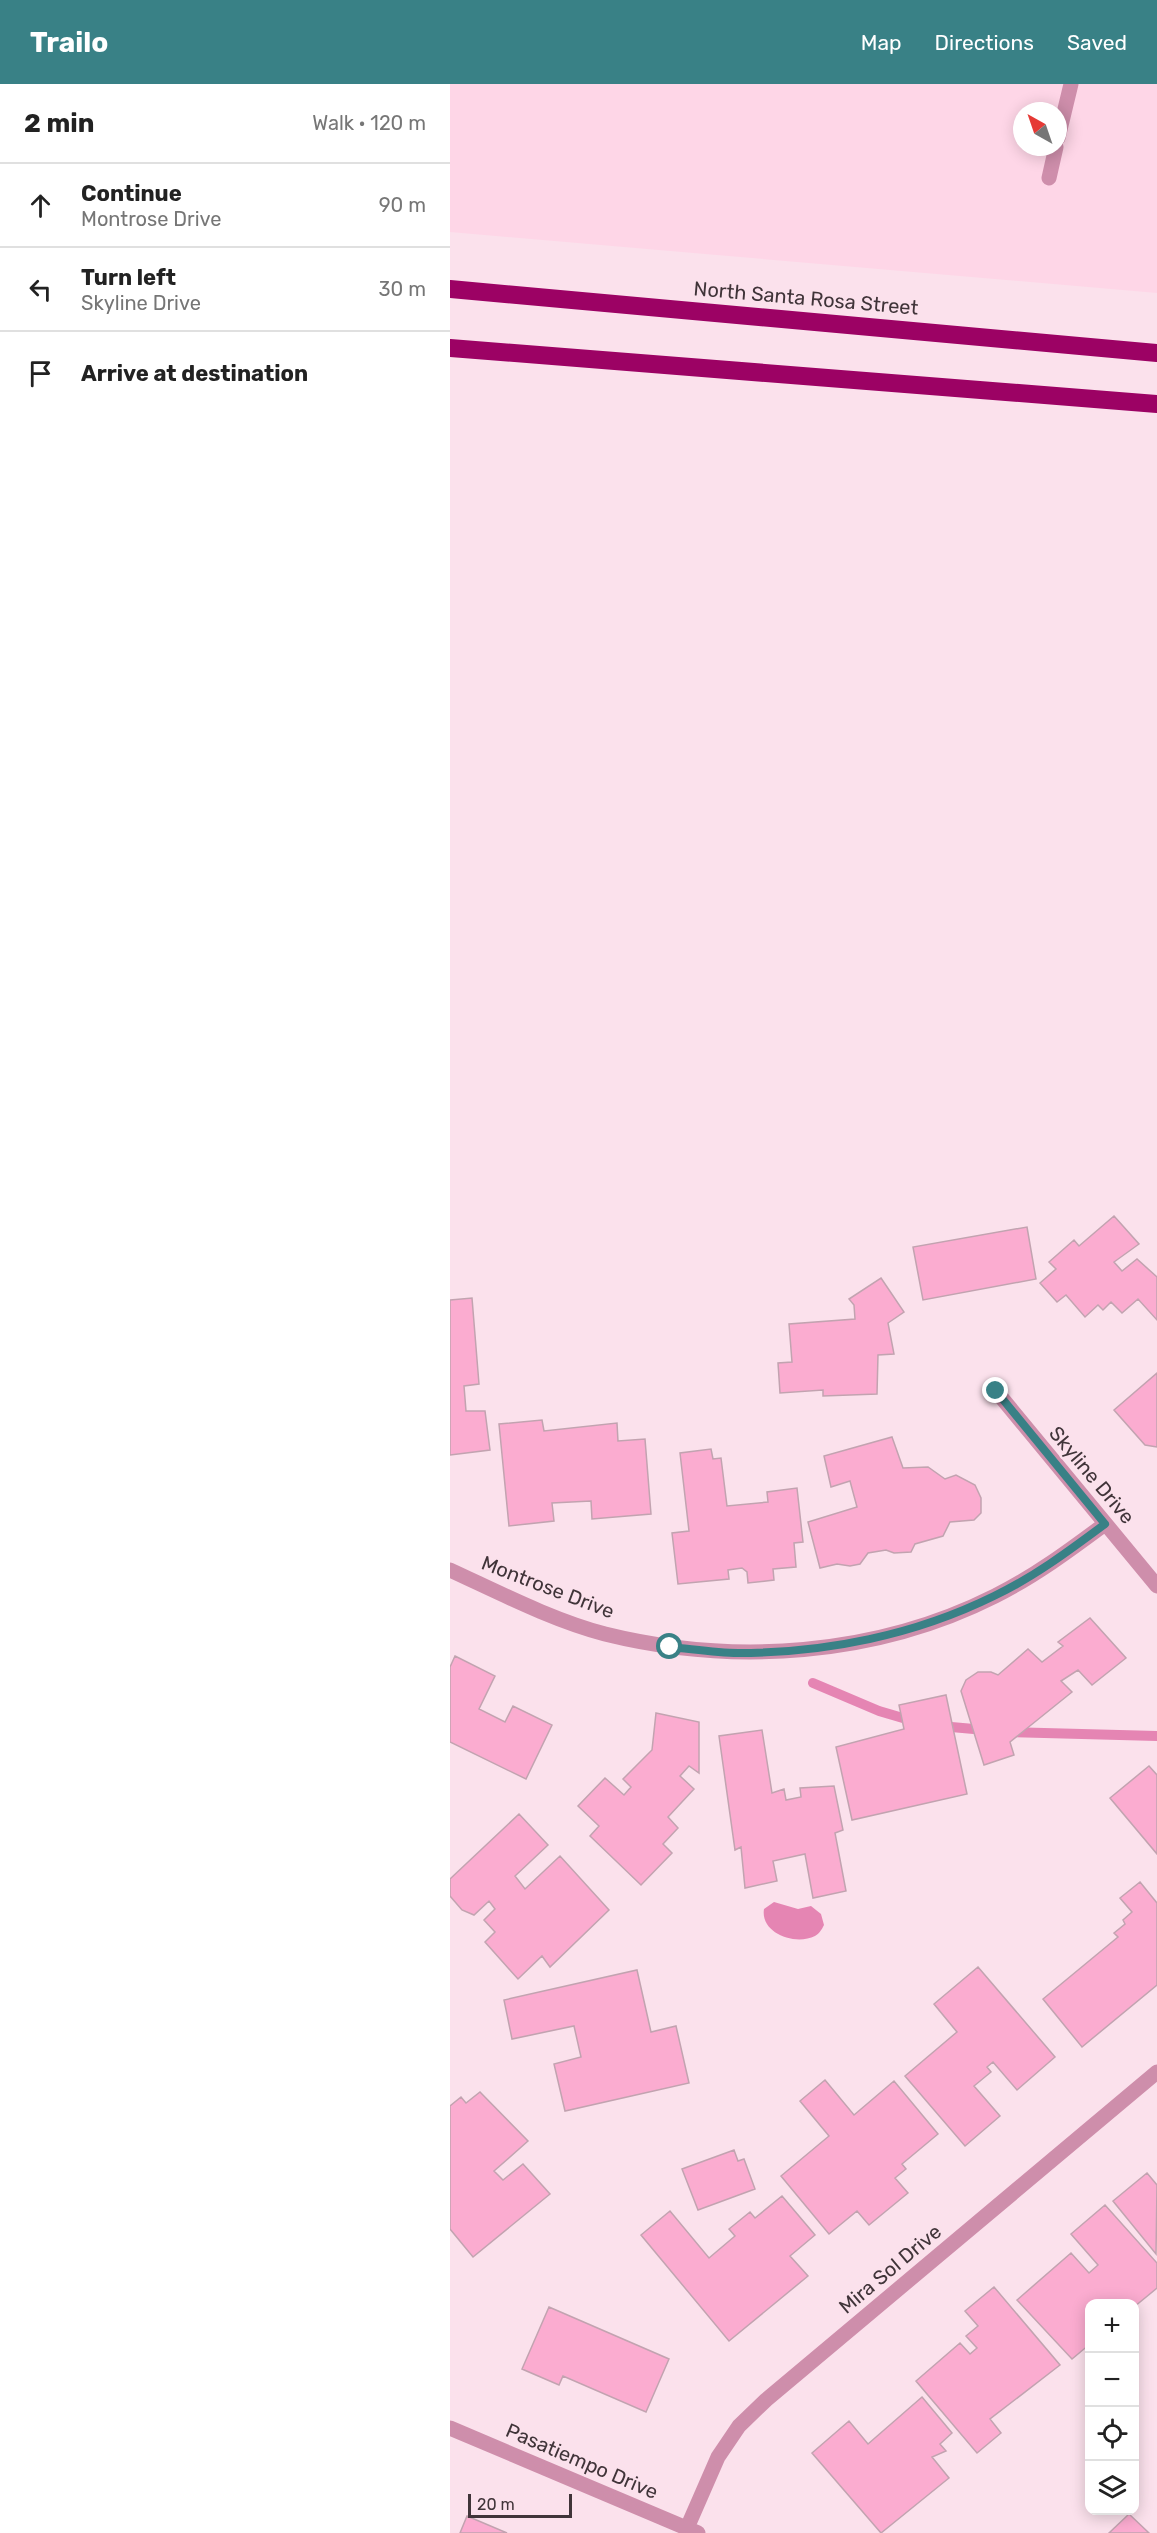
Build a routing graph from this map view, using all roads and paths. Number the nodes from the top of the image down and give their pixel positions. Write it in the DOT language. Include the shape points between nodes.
graph roads {
  1 [pos="1071,84"];
  2 [pos="1067,102"];
  3 [pos="1054,156"];
  4 [pos="1049,178"];
  5 [pos="450,289"];
  6 [pos="450,348"];
  7 [pos="1157,353"];
  8 [pos="1157,404"];
  9 [pos="996,1391"];
  10 [pos="1105,1524"];
  11 [pos="450,1570"];
  12 [pos="1157,1586"];
  13 [pos="1157,2072"];
  14 [pos="450,2427"];
  15 [pos="693,2531"];
  1 -- 2 [label="street"];
  3 -- 4 [label="street"];
  5 -- 7 [label="highway, North Santa Rosa Street"];
  6 -- 8 [label="highway"];
  9 -- 10 [label="street, Skyline Drive"];
  10 -- 11 [label="street, Montrose Drive" via="1052,1563 995,1596 933,1622 868,1640 802,1650 736,1653 670,1647 604,1633 541,1611"];
  10 -- 12 [label="street, Skyline Drive"];
  13 -- 15 [label="street, Mira Sol Drive" via="739,2426 718,2457"];
  14 -- 15 [label="street, Pasatiempo Drive"];
}
